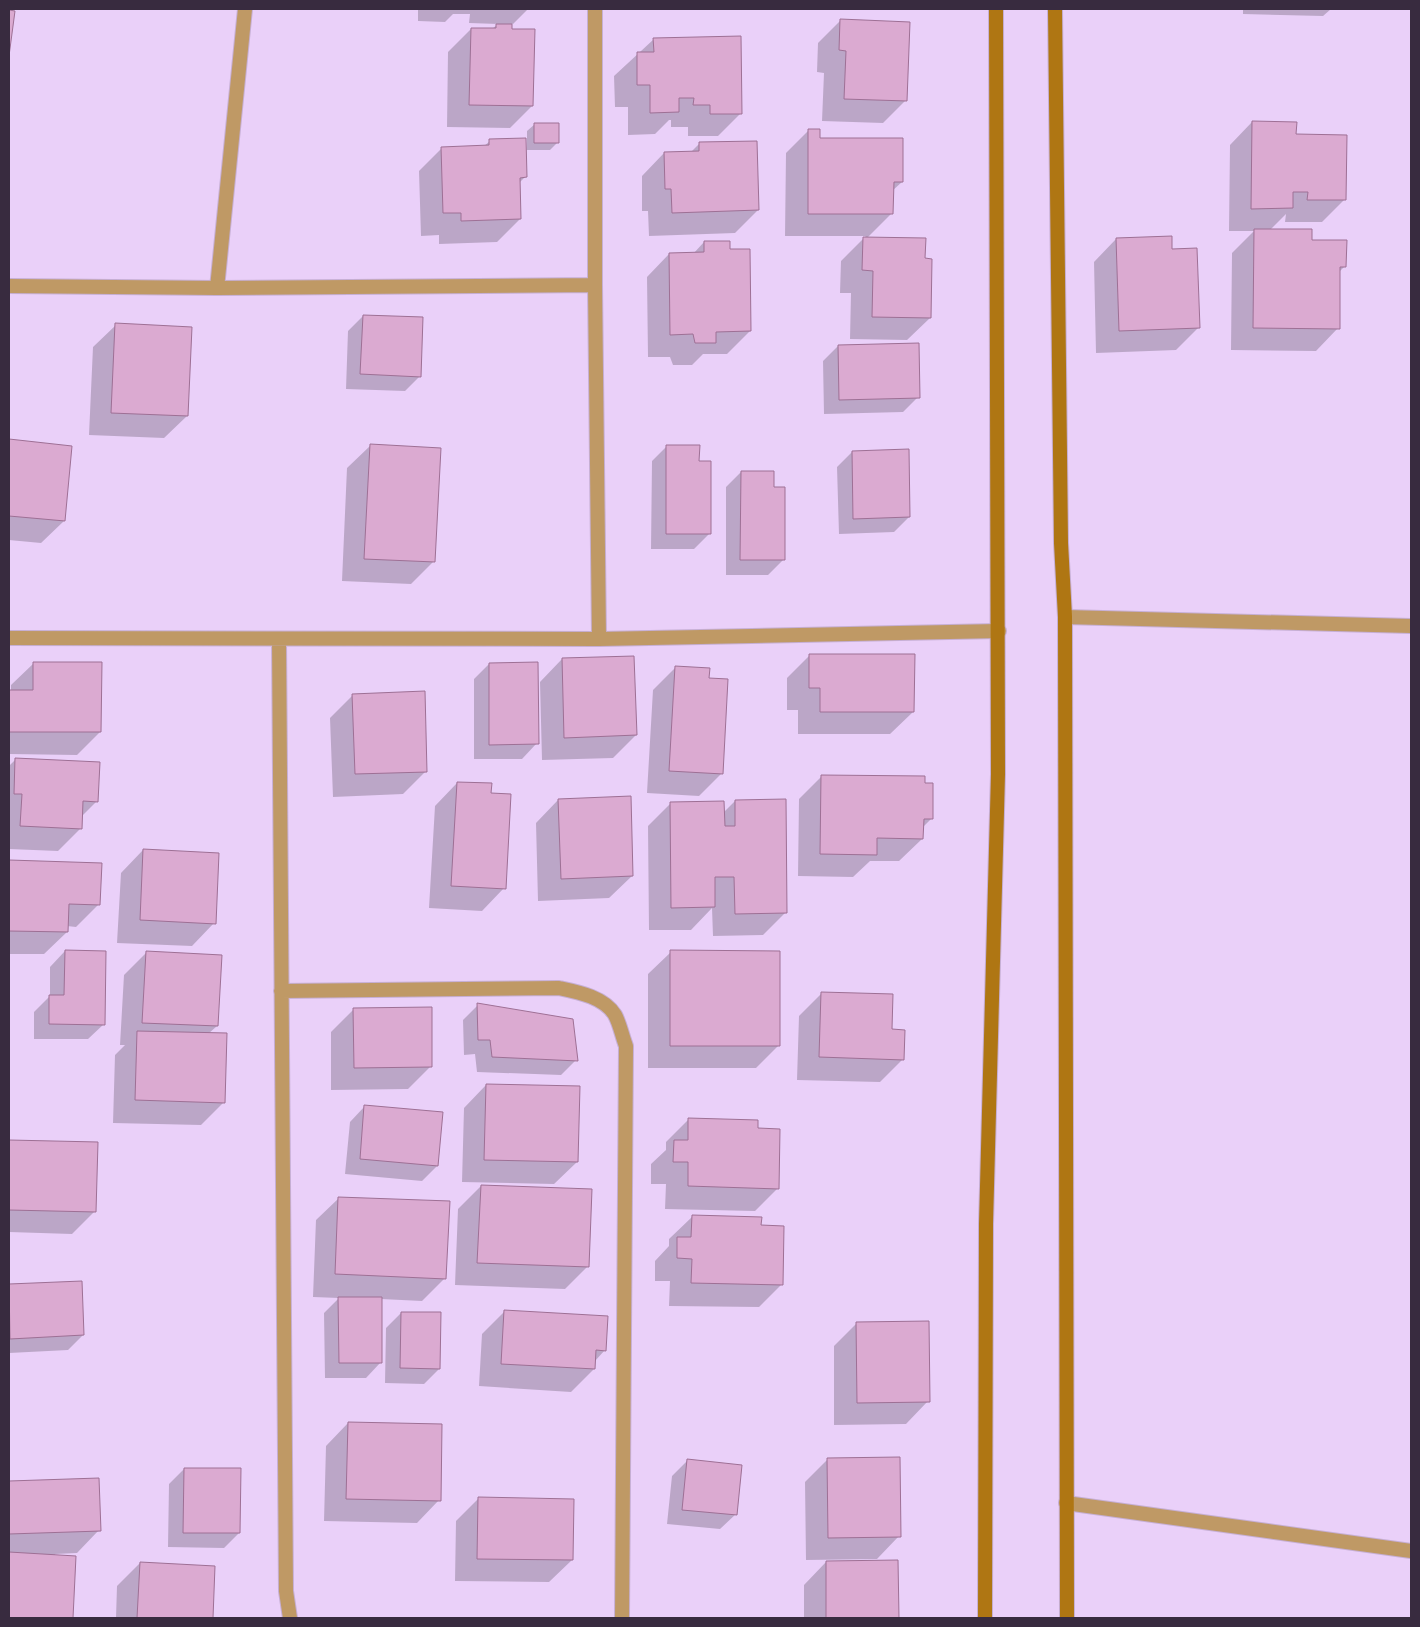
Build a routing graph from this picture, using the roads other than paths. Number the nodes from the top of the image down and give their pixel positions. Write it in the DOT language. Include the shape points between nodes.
graph roads {
  1 [pos="245,9"];
  2 [pos="595,9"];
  3 [pos="996,9"];
  4 [pos="1055,9"];
  5 [pos="595,285"];
  6 [pos="9,286"];
  7 [pos="217,288"];
  8 [pos="1064,617"];
  9 [pos="1411,626"];
  10 [pos="999,631"];
  11 [pos="9,638"];
  12 [pos="280,639"];
  13 [pos="599,639"];
  14 [pos="281,991"];
  15 [pos="1066,1503"];
  16 [pos="1411,1551"];
  17 [pos="290,1618"];
  18 [pos="622,1618"];
  19 [pos="985,1618"];
  20 [pos="1067,1618"];
  1 -- 7 [label="street"];
  2 -- 5 [label="street"];
  3 -- 10 [label="main road"];
  4 -- 8 [label="main road"];
  5 -- 7 [label="street"];
  5 -- 13 [label="street"];
  6 -- 7 [label="street"];
  8 -- 9 [label="street"];
  8 -- 15 [label="main road"];
  10 -- 13 [label="street"];
  10 -- 19 [label="main road" via="986,1224"];
  11 -- 12 [label="street"];
  12 -- 13 [label="street"];
  12 -- 14 [label="street"];
  14 -- 17 [label="street" via="286,1591"];
  14 -- 18 [label="street" via="559,988 599,1000 614,1014 626,1046"];
  15 -- 16 [label="street"];
  15 -- 20 [label="main road"];
}
